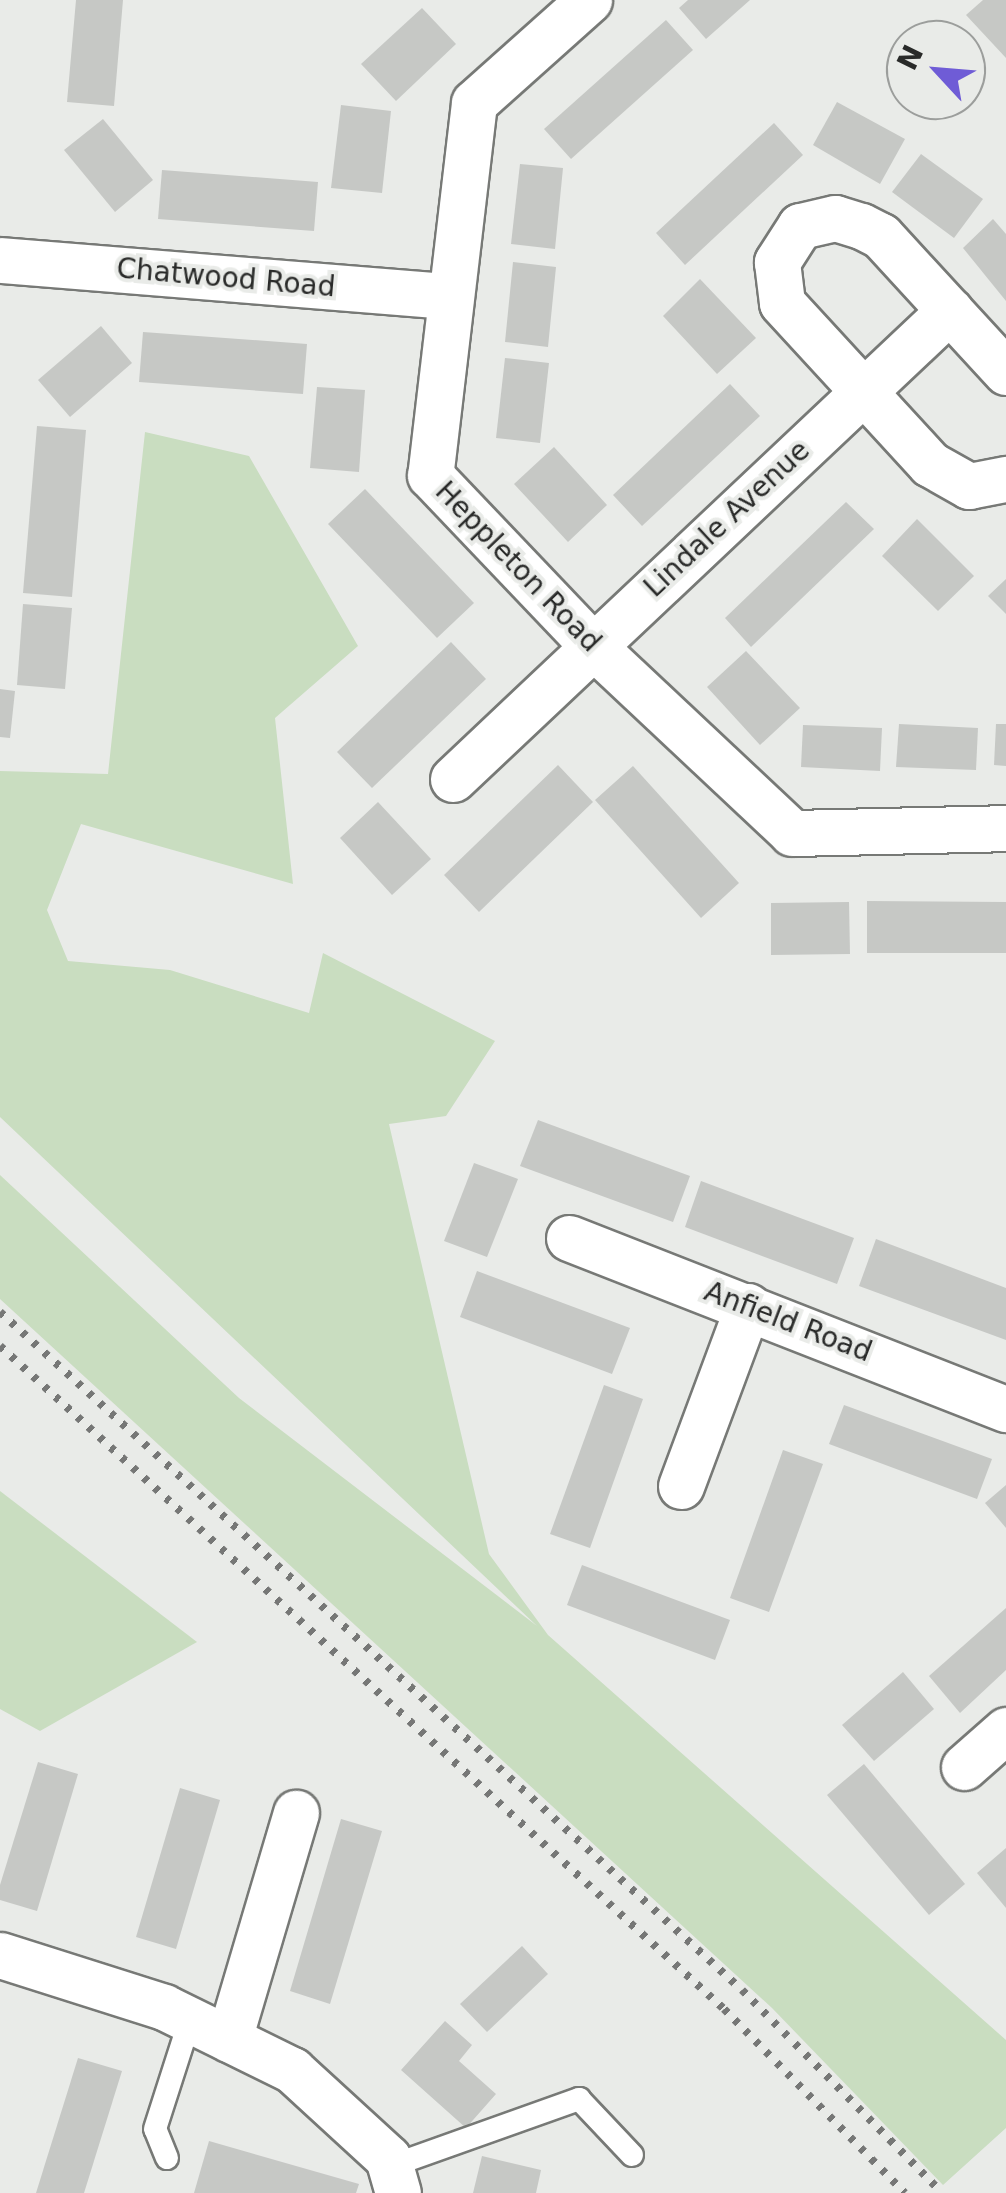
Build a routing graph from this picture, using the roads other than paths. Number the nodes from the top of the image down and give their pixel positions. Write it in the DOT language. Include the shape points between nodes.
graph roads {
  1 [pos="562,9"];
  2 [pos="0,260"];
  3 [pos="451,296"];
  4 [pos="950,310"];
  5 [pos="1006,372"];
  6 [pos="862,392"];
  7 [pos="1006,479"];
  8 [pos="592,645"];
  9 [pos="452,778"];
  10 [pos="1006,828"];
  11 [pos="569,1238"];
  12 [pos="748,1306"];
  13 [pos="1006,1409"];
  14 [pos="681,1486"];
  15 [pos="1006,1730"];
  16 [pos="964,1768"];
  17 [pos="296,1813"];
  18 [pos="0,1954"];
  19 [pos="210,2030"];
  20 [pos="632,2155"];
  21 [pos="166,2158"];
  22 [pos="395,2179"];
  1 -- 3 [label="street, Heppleton Road" via="474,103"];
  2 -- 3 [label="street, Chatwood Road"];
  3 -- 8 [label="street, Heppleton Road" via="430,476"];
  4 -- 5 [label="street"];
  4 -- 6 [label="street, Lindale Avenue"];
  4 -- 6 [label="street" via="881,236 835,218 800,226 777,262 782,304"];
  6 -- 7 [label="street" via="930,464 970,486"];
  6 -- 8 [label="street, Lindale Avenue"];
  8 -- 9 [label="street, Lindale Avenue"];
  8 -- 10 [label="street, Heppleton Road" via="792,833"];
  11 -- 12 [label="street, Anfield Road"];
  12 -- 13 [label="street, Anfield Road"];
  12 -- 14 [label="street"];
  15 -- 16 [label="street"];
  17 -- 19 [label="street"];
  18 -- 19 [label="street"];
  19 -- 21 [label="lane" via="155,2129"];
  19 -- 22 [label="street" via="292,2070"];
  20 -- 22 [label="lane" via="579,2099"];
}
